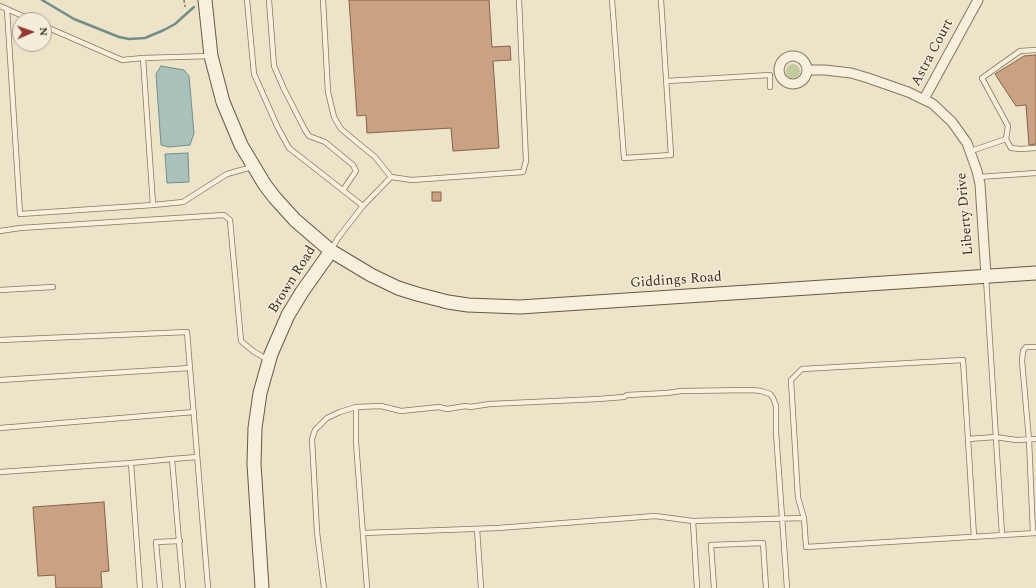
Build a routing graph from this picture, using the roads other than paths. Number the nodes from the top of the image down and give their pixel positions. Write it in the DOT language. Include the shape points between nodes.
graph roads {
  1 [pos="205,0"];
  2 [pos="247,0"];
  3 [pos="269,0"];
  4 [pos="323,0"];
  5 [pos="520,0"];
  6 [pos="612,0"];
  7 [pos="661,0"];
  8 [pos="978,0"];
  9 [pos="0,6"];
  10 [pos="7,9"];
  11 [pos="14,12"];
  12 [pos="52,29"];
  13 [pos="1036,50"];
  14 [pos="211,56"];
  15 [pos="143,58"];
  16 [pos="808,70"];
  17 [pos="667,81"];
  18 [pos="770,88"];
  19 [pos="924,99"];
  20 [pos="1006,140"];
  21 [pos="1036,148"];
  22 [pos="971,151"];
  23 [pos="253,167"];
  24 [pos="1036,173"];
  25 [pos="391,177"];
  26 [pos="979,177"];
  27 [pos="343,190"];
  28 [pos="153,205"];
  29 [pos="363,206"];
  30 [pos="0,231"];
  31 [pos="331,251"];
  32 [pos="1036,273"];
  33 [pos="986,276"];
  34 [pos="53,287"];
  35 [pos="0,290"];
  36 [pos="0,340"];
  37 [pos="1036,347"];
  38 [pos="269,361"];
  39 [pos="190,368"];
  40 [pos="0,380"];
  41 [pos="356,407"];
  42 [pos="194,412"];
  43 [pos="0,428"];
  44 [pos="996,437"];
  45 [pos="968,438"];
  46 [pos="1036,439"];
  47 [pos="1029,440"];
  48 [pos="197,457"];
  49 [pos="172,459"];
  50 [pos="131,463"];
  51 [pos="0,472"];
  52 [pos="804,518"];
  53 [pos="782,519"];
  54 [pos="693,521"];
  55 [pos="477,529"];
  56 [pos="363,533"];
  57 [pos="1035,533"];
  58 [pos="1002,535"];
  59 [pos="974,537"];
  60 [pos="180,540"];
  61 [pos="140,588"];
  62 [pos="160,588"];
  63 [pos="183,588"];
  64 [pos="208,588"];
  65 [pos="262,588"];
  66 [pos="324,588"];
  67 [pos="367,588"];
  68 [pos="480,588"];
  69 [pos="697,588"];
  70 [pos="714,588"];
  71 [pos="766,588"];
  72 [pos="787,588"];
  1 -- 14 [label="main road, Brown Road"];
  2 -- 27 [label="lane" via="254,74 278,128 289,148"];
  3 -- 27 [label="lane" via="274,66 309,136 324,142 353,165 356,171"];
  4 -- 25 [label="lane" via="328,92 334,116 341,129 375,157"];
  5 -- 25 [label="lane" via="526,161 522,172 412,180"];
  6 -- 17 [label="lane" via="624,158 671,155"];
  7 -- 17 [label="lane"];
  8 -- 19 [label="street, Astra Court"];
  9 -- 10 [label="lane"];
  10 -- 11 [label="lane"];
  10 -- 28 [label="lane" via="20,214"];
  12 -- 15 [label="lane" via="122,60"];
  13 -- 20 [label="lane" via="1020,51 982,78 1008,126"];
  14 -- 15 [label="lane"];
  14 -- 23 [label="main road, Brown Road" via="226,110"];
  15 -- 28 [label="lane"];
  16 -- 19 [label="street, Liberty Drive" via="860,76"];
  17 -- 18 [label="lane" via="770,75"];
  19 -- 22 [label="street, Liberty Drive" via="941,110 952,122"];
  20 -- 21 [label="lane" via="1011,148"];
  20 -- 22 [label="lane"];
  22 -- 26 [label="street, Liberty Drive"];
  23 -- 28 [label="lane" via="227,174 183,202"];
  23 -- 31 [label="main road, Brown Road" via="288,213"];
  24 -- 26 [label="lane"];
  25 -- 29 [label="lane"];
  26 -- 33 [label="street, Liberty Drive"];
  27 -- 29 [label="lane"];
  29 -- 31 [label="lane"];
  30 -- 38 [label="lane" via="224,215 230,220 241,341"];
  31 -- 33 [label="main road, Giddings Road" via="371,275 408,291 448,302 492,307 561,306"];
  31 -- 38 [label="main road, Brown Road" via="292,307"];
  32 -- 33 [label="main road, Giddings Road"];
  33 -- 44 [label="lane"];
  34 -- 35 [label="lane"];
  36 -- 39 [label="lane" via="187,332"];
  37 -- 47 [label="lane" via="1026,347 1022,360"];
  38 -- 65 [label="main road, Brown Road" via="258,405 254,446"];
  39 -- 40 [label="lane"];
  39 -- 42 [label="lane"];
  41 -- 53 [label="lane" via="381,406 401,411 598,399 681,391 761,391 770,394 776,406"];
  41 -- 56 [label="lane"];
  41 -- 66 [label="lane" via="327,418 315,430 312,439 317,532"];
  42 -- 43 [label="lane"];
  42 -- 48 [label="lane"];
  44 -- 45 [label="lane"];
  44 -- 47 [label="lane"];
  44 -- 58 [label="lane"];
  45 -- 52 [label="lane" via="963,360 802,369 791,380 798,498"];
  45 -- 59 [label="lane"];
  46 -- 47 [label="lane"];
  47 -- 57 [label="lane"];
  48 -- 49 [label="lane"];
  48 -- 64 [label="lane"];
  49 -- 50 [label="lane"];
  49 -- 60 [label="lane"];
  50 -- 51 [label="lane"];
  50 -- 61 [label="lane"];
  52 -- 53 [label="lane"];
  52 -- 59 [label="lane" via="806,547"];
  53 -- 54 [label="lane"];
  53 -- 72 [label="lane"];
  54 -- 55 [label="lane" via="655,516"];
  54 -- 69 [label="lane"];
  55 -- 56 [label="lane"];
  55 -- 68 [label="lane"];
  56 -- 67 [label="lane"];
  57 -- 58 [label="lane"];
  58 -- 59 [label="lane"];
  60 -- 62 [label="lane" via="156,542"];
  60 -- 63 [label="lane"];
  70 -- 71 [label="lane" via="711,545 763,543"];
}
